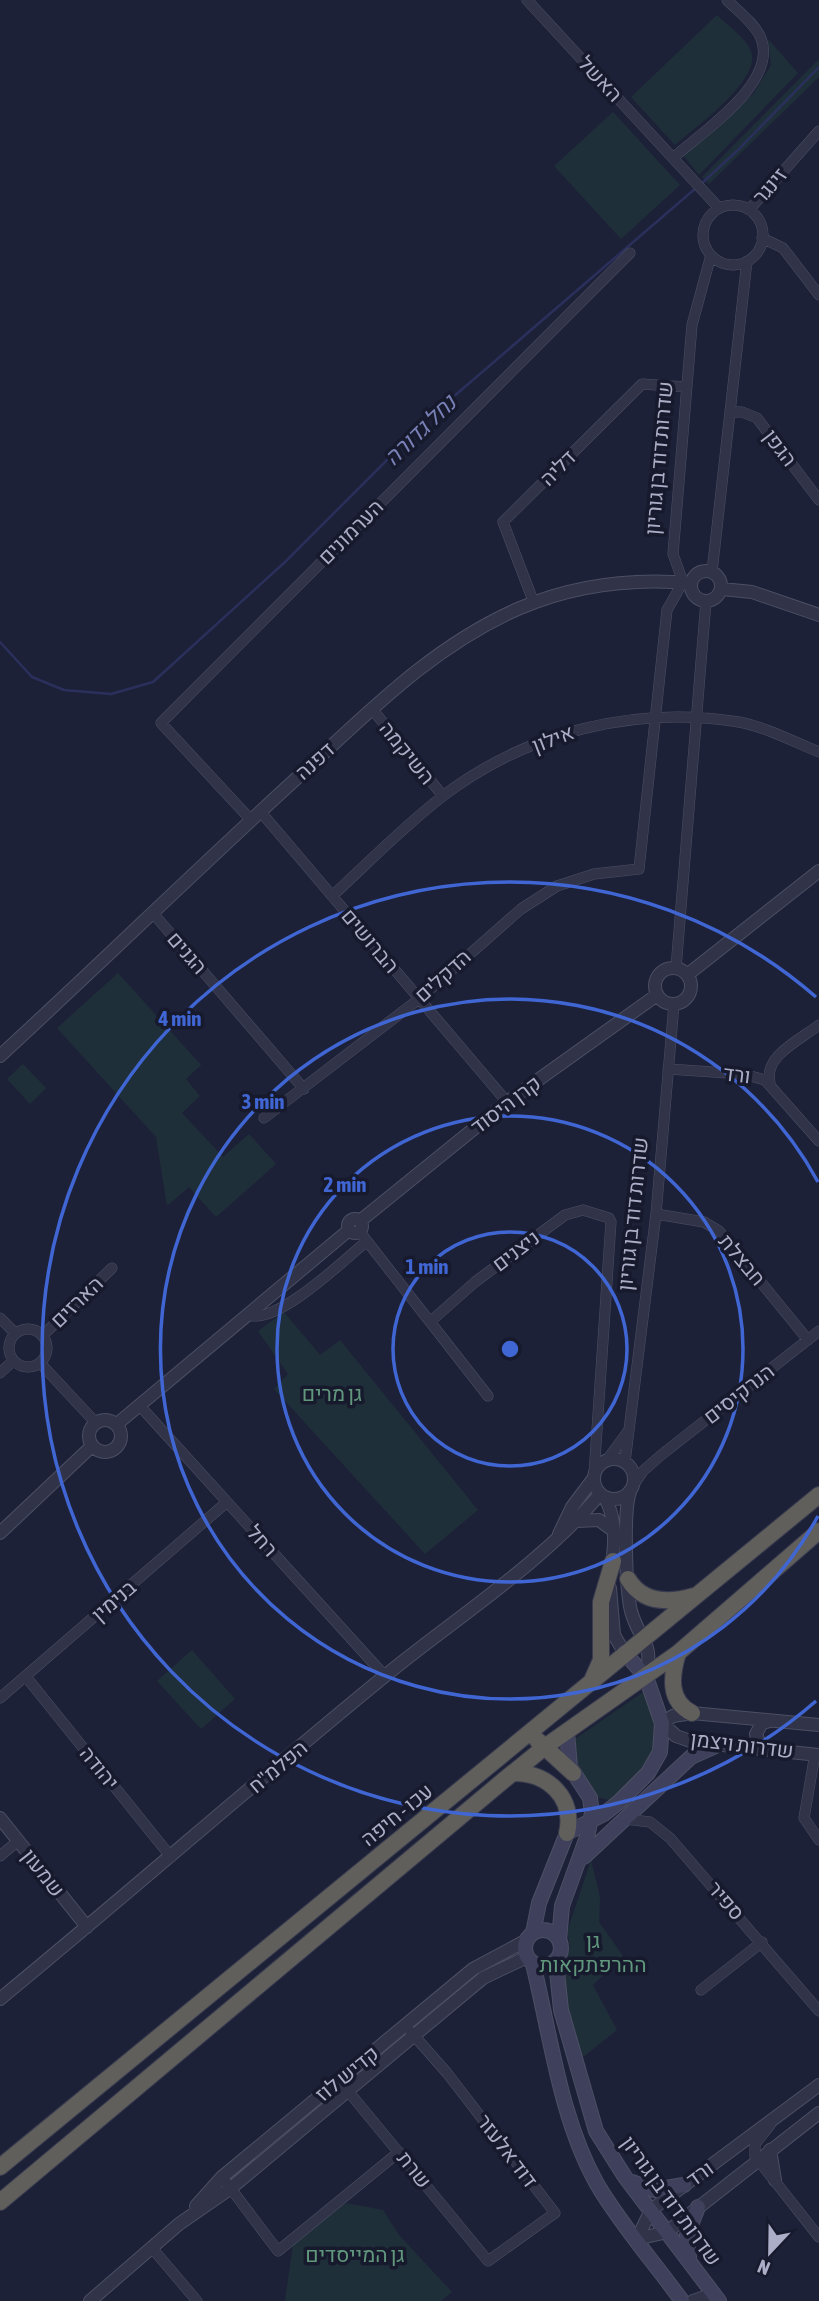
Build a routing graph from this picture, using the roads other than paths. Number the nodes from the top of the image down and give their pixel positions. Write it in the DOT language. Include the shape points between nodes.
graph roads {
  1 [pos="527,0"];
  2 [pos="727,0"];
  3 [pos="819,131"];
  4 [pos="673,158"];
  5 [pos="719,208"];
  6 [pos="749,210"];
  7 [pos="762,239"];
  8 [pos="630,253"];
  9 [pos="711,255"];
  10 [pos="747,261"];
  11 [pos="819,295"];
  12 [pos="686,387"];
  13 [pos="732,412"];
  14 [pos="819,500"];
  15 [pos="712,572"];
  16 [pos="687,582"];
  17 [pos="722,589"];
  18 [pos="706,601"];
  19 [pos="534,603"];
  20 [pos="819,615"];
  21 [pos="372,709"];
  22 [pos="657,717"];
  23 [pos="698,719"];
  24 [pos="161,723"];
  25 [pos="819,752"];
  26 [pos="443,796"];
  27 [pos="256,816"];
  28 [pos="819,872"];
  29 [pos="332,896"];
  30 [pos="152,912"];
  31 [pos="682,972"];
  32 [pos="657,995"];
  33 [pos="419,999"];
  34 [pos="674,1004"];
  35 [pos="819,1025"];
  36 [pos="0,1056"];
  37 [pos="668,1069"];
  38 [pos="770,1083"];
  39 [pos="304,1089"];
  40 [pos="507,1102"];
  41 [pos="264,1118"];
  42 [pos="819,1141"];
  43 [pos="656,1214"];
  44 [pos="611,1222"];
  45 [pos="359,1231"];
  46 [pos="112,1268"];
  47 [pos="249,1315"];
  48 [pos="0,1318"];
  49 [pos="431,1321"];
  50 [pos="819,1331"];
  51 [pos="15,1333"];
  52 [pos="42,1336"];
  53 [pos="808,1340"];
  54 [pos="13,1361"];
  55 [pos="40,1363"];
  56 [pos="0,1373"];
  57 [pos="488,1396"];
  58 [pos="140,1406"];
  59 [pos="95,1423"];
  60 [pos="117,1424"];
  61 [pos="631,1427"];
  62 [pos="92,1446"];
  63 [pos="660,1456"];
  64 [pos="607,1460"];
  65 [pos="628,1464"];
  66 [pos="594,1477"];
  67 [pos="632,1488"];
  68 [pos="819,1495"];
  69 [pos="603,1496"];
  70 [pos="227,1502"];
  71 [pos="577,1521"];
  72 [pos="614,1531"];
  73 [pos="819,1531"];
  74 [pos="0,1533"];
  75 [pos="558,1538"];
  76 [pos="612,1561"];
  77 [pos="628,1579"];
  78 [pos="700,1595"];
  79 [pos="643,1638"];
  80 [pos="624,1652"];
  81 [pos="678,1653"];
  82 [pos="385,1676"];
  83 [pos="646,1677"];
  84 [pos="27,1678"];
  85 [pos="592,1679"];
  86 [pos="0,1698"];
  87 [pos="692,1713"];
  88 [pos="770,1721"];
  89 [pos="662,1723"];
  90 [pos="819,1725"];
  91 [pos="567,1732"];
  92 [pos="525,1737"];
  93 [pos="720,1744"];
  94 [pos="546,1746"];
  95 [pos="768,1749"];
  96 [pos="817,1754"];
  97 [pos="514,1773"];
  98 [pos="573,1773"];
  99 [pos="590,1798"];
  100 [pos="619,1802"];
  101 [pos="0,1818"];
  102 [pos="591,1821"];
  103 [pos="618,1822"];
  104 [pos="567,1833"];
  105 [pos="819,1840"];
  106 [pos="18,1841"];
  107 [pos="0,1856"];
  108 [pos="171,1857"];
  109 [pos="574,1869"];
  110 [pos="87,1927"];
  111 [pos="530,1937"];
  112 [pos="559,1940"];
  113 [pos="762,1942"];
  114 [pos="530,1960"];
  115 [pos="556,1962"];
  116 [pos="701,1990"];
  117 [pos="0,1999"];
  118 [pos="819,2011"];
  119 [pos="406,2026"];
  120 [pos="415,2036"];
  121 [pos="344,2085"];
  122 [pos="819,2085"];
  123 [pos="819,2113"];
  124 [pos="771,2124"];
  125 [pos="770,2150"];
  126 [pos="399,2152"];
  127 [pos="758,2160"];
  128 [pos="0,2167"];
  129 [pos="222,2177"];
  130 [pos="625,2177"];
  131 [pos="775,2180"];
  132 [pos="684,2185"];
  133 [pos="231,2188"];
  134 [pos="0,2202"];
  135 [pos="698,2207"];
  136 [pos="651,2210"];
  137 [pos="179,2224"];
  138 [pos="667,2232"];
  139 [pos="819,2237"];
  140 [pos="637,2239"];
  141 [pos="152,2248"];
  142 [pos="488,2261"];
  143 [pos="690,2262"];
  144 [pos="668,2282"];
  145 [pos="713,2299"];
  146 [pos="90,2301"];
  147 [pos="197,2301"];
  148 [pos="669,2301"];
  149 [pos="682,2301"];
  150 [pos="693,2301"];
  1 -- 4 [label="street, האשל"];
  2 -- 4 [label="street" via="759,34 765,50 763,67 752,88"];
  3 -- 6 [label="street, זינגר"];
  4 -- 5 [label="street, האשל"];
  5 -- 6 [label="street" via="734,205"];
  5 -- 9 [label="street" via="704,229 703,239"];
  6 -- 7 [label="street" via="760,222"];
  7 -- 10 [label="street"];
  7 -- 11 [label="street, זינגר" via="783,248"];
  8 -- 24 [label="street, הערמונים"];
  9 -- 10 [label="street" via="728,264"];
  9 -- 12 [label="street, שדרות דוד בן גוריון" via="692,325"];
  10 -- 13 [label="street"];
  12 -- 16 [label="street, שדרות דוד בן גוריון" via="673,554"];
  12 -- 19 [label="street, דליה" via="642,384 503,522"];
  13 -- 14 [label="street, הגפן" via="757,418"];
  13 -- 15 [label="street"];
  15 -- 16 [label="street" via="697,573"];
  15 -- 17 [label="street"];
  16 -- 18 [label="street" via="693,593"];
  16 -- 19 [label="street, דפנה" via="622,582"];
  16 -- 22 [label="street" via="667,610"];
  17 -- 18 [label="street"];
  17 -- 20 [label="street" via="752,592"];
  18 -- 23 [label="street"];
  19 -- 21 [label="street, דפנה" via="475,630 427,660"];
  21 -- 26 [label="street, השיקמה"];
  21 -- 27 [label="street, דפנה"];
  22 -- 23 [label="street, אילון"];
  22 -- 26 [label="street, אילון" via="594,724 550,737"];
  22 -- 33 [label="street, הדקלים" via="639,869 594,874 557,886 492,932"];
  23 -- 25 [label="street, אילון" via="741,722"];
  23 -- 31 [label="street"];
  24 -- 27 [label="street, הברושים"];
  26 -- 29 [label="street, אילון"];
  27 -- 29 [label="street, הברושים"];
  27 -- 30 [label="street, דפנה"];
  28 -- 31 [label="street"];
  29 -- 33 [label="street, הברושים"];
  30 -- 36 [label="street, דפנה"];
  30 -- 39 [label="street, הגנים"];
  31 -- 32 [label="street" via="659,974 654,984"];
  31 -- 34 [label="street" via="691,986 688,996"];
  32 -- 34 [label="street"];
  32 -- 40 [label="street, קרן היסוד"];
  33 -- 39 [label="street, הדקלים"];
  33 -- 40 [label="street, הברושים"];
  34 -- 37 [label="street, שדרות דוד בן גוריון"];
  35 -- 38 [label="street" via="772,1062"];
  37 -- 38 [label="street, ורד" via="743,1074"];
  37 -- 43 [label="street, שדרות דוד בן גוריון"];
  38 -- 42 [label="street, ורד"];
  39 -- 41 [label="street, הדקלים"];
  40 -- 45 [label="street, קרן היסוד"];
  43 -- 53 [label="street, חבצלת" via="713,1226"];
  43 -- 61 [label="street, שדרות דוד בן גוריון"];
  44 -- 49 [label="street, ניצנים" via="594,1212 565,1215"];
  44 -- 66 [label="street, שדרות דוד בן גוריון"];
  45 -- 47 [label="street, קרן היסוד"];
  45 -- 47 [label="street" via="283,1309 266,1317"];
  45 -- 49 [label="street"];
  46 -- 52 [label="street, הארזים"];
  47 -- 58 [label="street, קרן היסוד"];
  48 -- 51 [label="street"];
  49 -- 57 [label="street"];
  50 -- 53 [label="street, הנרקיסים"];
  51 -- 52 [label="street" via="31,1329"];
  51 -- 54 [label="street" via="9,1345"];
  52 -- 55 [label="street" via="47,1352"];
  53 -- 63 [label="street, הנרקיסים"];
  54 -- 55 [label="street" via="24,1367"];
  54 -- 56 [label="street"];
  55 -- 59 [label="street"];
  58 -- 60 [label="street, קרן היסוד"];
  58 -- 70 [label="street, רחל"];
  59 -- 60 [label="street" via="104,1419"];
  59 -- 62 [label="street" via="89,1431"];
  60 -- 62 [label="street" via="121,1434 116,1448 101,1451"];
  61 -- 64 [label="street, שדרות דוד בן גוריון"];
  61 -- 65 [label="street, שדרות דוד בן גוריון"];
  62 -- 74 [label="street"];
  63 -- 65 [label="street, הנרקיסים"];
  63 -- 67 [label="street, הנרקיסים" via="642,1471"];
  64 -- 65 [label="street"];
  64 -- 66 [label="street"];
  65 -- 67 [label="street"];
  66 -- 69 [label="street"];
  66 -- 75 [label="street, הפלמ\"ח" via="572,1507"];
  67 -- 69 [label="street" via="617,1500"];
  67 -- 77 [label="street"];
  68 -- 78 [label="highway, עכו - חיפה"];
  69 -- 71 [label="street, הפלמ\"ח"];
  69 -- 72 [label="street"];
  70 -- 82 [label="street, רחל"];
  70 -- 84 [label="street, בנימין"];
  71 -- 72 [label="street" via="599,1520"];
  71 -- 75 [label="street, הפלמ\"ח"];
  72 -- 76 [label="street"];
  73 -- 81 [label="highway, עכו - חיפה"];
  75 -- 82 [label="street, הפלמ\"ח"];
  76 -- 80 [label="street" via="612,1625"];
  76 -- 85 [label="highway" via="601,1602 601,1660"];
  77 -- 78 [label="highway" via="640,1593 659,1601"];
  77 -- 79 [label="street" via="631,1612"];
  78 -- 79 [label="highway, עכו - חיפה"];
  79 -- 80 [label="highway, עכו - חיפה"];
  79 -- 83 [label="street" via="651,1654"];
  80 -- 83 [label="main road"];
  80 -- 85 [label="highway, עכו - חיפה"];
  81 -- 83 [label="highway, עכו - חיפה"];
  81 -- 87 [label="highway" via="674,1693 679,1704"];
  82 -- 108 [label="street, הפלמ\"ח"];
  83 -- 89 [label="main road"];
  83 -- 91 [label="highway, עכו - חיפה"];
  84 -- 86 [label="street, בנימין"];
  84 -- 108 [label="street, יהודה"];
  85 -- 92 [label="highway, עכו - חיפה"];
  87 -- 88 [label="street, שדרות ויצמן"];
  87 -- 89 [label="street, שדרות ויצמן"];
  88 -- 90 [label="street, שדרות ויצמן"];
  88 -- 95 [label="street" via="759,1726 756,1734 760,1745"];
  89 -- 93 [label="street, שדרות ויצמן" via="684,1739"];
  89 -- 100 [label="main road" via="656,1763"];
  91 -- 94 [label="highway, עכו - חיפה"];
  91 -- 98 [label="main road"];
  92 -- 94 [label="highway"];
  92 -- 128 [label="highway, עכו - חיפה"];
  93 -- 95 [label="street, שדרות ויצמן"];
  93 -- 103 [label="main road" via="691,1757"];
  94 -- 97 [label="highway, עכו - חיפה"];
  94 -- 98 [label="highway"];
  95 -- 96 [label="street, שדרות ויצמן"];
  96 -- 105 [label="street" via="804,1818"];
  97 -- 104 [label="highway" via="537,1777 563,1796 569,1813"];
  97 -- 134 [label="highway, עכו - חיפה"];
  98 -- 99 [label="main road"];
  99 -- 100 [label="main road" via="605,1804"];
  99 -- 102 [label="main road"];
  100 -- 102 [label="main road"];
  101 -- 106 [label="street, שמעון"];
  102 -- 104 [label="main road"];
  102 -- 109 [label="main road"];
  103 -- 109 [label="main road"];
  103 -- 113 [label="street, ספיר" via="640,1819 660,1829"];
  104 -- 111 [label="main road"];
  106 -- 107 [label="street"];
  106 -- 110 [label="street, שמעון"];
  108 -- 110 [label="street, הפלמ\"ח"];
  109 -- 112 [label="main road" via="562,1906"];
  110 -- 117 [label="street, הפלמ\"ח"];
  111 -- 112 [label="main road" via="550,1932"];
  111 -- 114 [label="main road"];
  111 -- 119 [label="street, קדיש לוז" via="473,1969"];
  112 -- 115 [label="main road"];
  113 -- 116 [label="street"];
  113 -- 118 [label="street, ספיר"];
  114 -- 115 [label="main road" via="545,1966"];
  114 -- 120 [label="street, קדיש לוז" via="483,1978"];
  114 -- 140 [label="main road" via="581,2150 598,2186"];
  115 -- 130 [label="main road, שדרות דוד בן גוריון" via="561,2010 587,2108 600,2139"];
  119 -- 120 [label="street, דוד אלעזר"];
  119 -- 121 [label="street, קדיש לוז"];
  120 -- 121 [label="street, קדיש לוז"];
  120 -- 142 [label="street, דוד אלעזר" via="555,2213"];
  121 -- 126 [label="street, שרת"];
  121 -- 129 [label="street, קדיש לוז"];
  121 -- 133 [label="street, קדיש לוז"];
  122 -- 124 [label="street, ורד"];
  123 -- 125 [label="street, ורד"];
  124 -- 127 [label="street" via="755,2144"];
  124 -- 132 [label="street, ורד"];
  125 -- 127 [label="street, ורד"];
  125 -- 131 [label="street"];
  126 -- 133 [label="street" via="278,2250"];
  126 -- 142 [label="street, שרת"];
  127 -- 131 [label="street"];
  127 -- 135 [label="street, ורד"];
  129 -- 133 [label="street"];
  129 -- 137 [label="street, קדיש לוז"];
  130 -- 132 [label="main road" via="654,2190"];
  130 -- 136 [label="main road, שדרות דוד בן גוריון"];
  131 -- 139 [label="street"];
  132 -- 136 [label="street, ורד"];
  133 -- 137 [label="street, קדיש לוז"];
  135 -- 138 [label="street, ורד"];
  135 -- 143 [label="main road" via="687,2235"];
  136 -- 138 [label="main road, שדרות דוד בן גוריון"];
  136 -- 140 [label="street, ורד"];
  137 -- 141 [label="street, קדיש לוז"];
  138 -- 140 [label="street, ורד"];
  138 -- 143 [label="main road, שדרות דוד בן גוריון"];
  140 -- 144 [label="main road"];
  141 -- 146 [label="street, קדיש לוז"];
  141 -- 147 [label="street"];
  143 -- 145 [label="main road, שדרות דוד בן גוריון"];
  144 -- 148 [label="main road"];
  144 -- 149 [label="main road"];
  145 -- 150 [label="street"];
}
